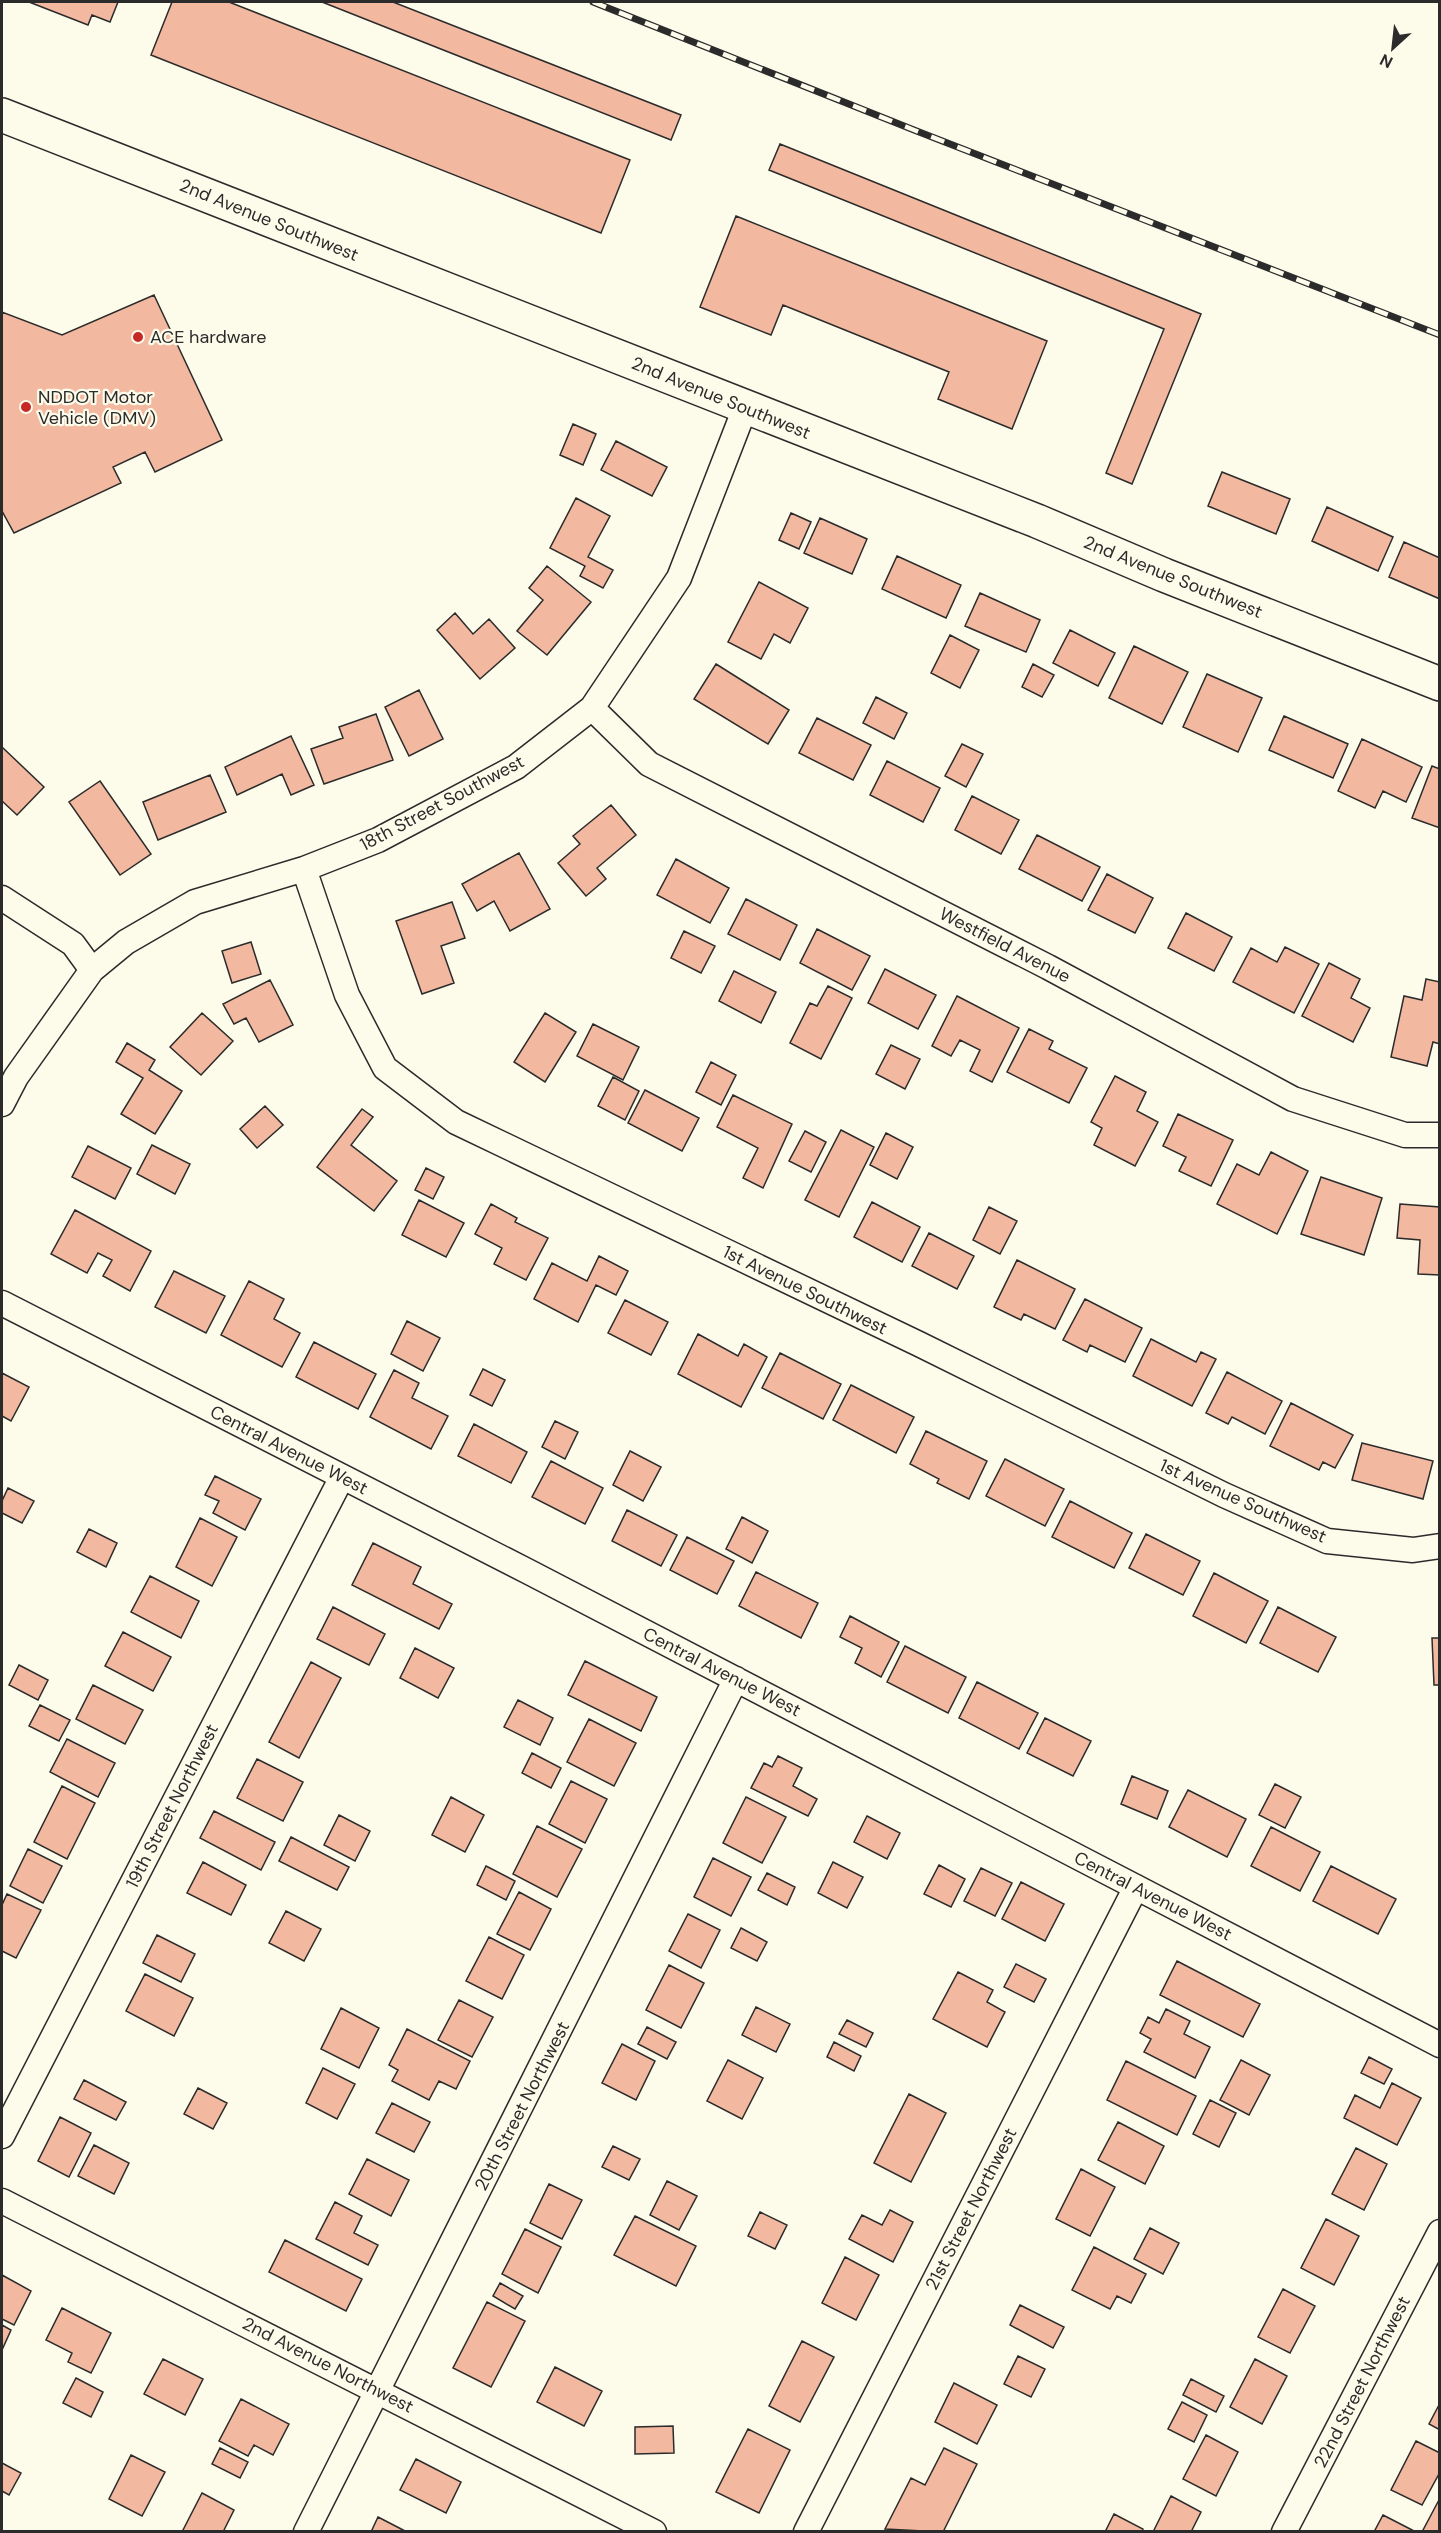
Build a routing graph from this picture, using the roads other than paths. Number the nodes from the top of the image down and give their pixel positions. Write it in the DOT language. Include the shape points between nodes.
graph roads {
  1 [pos="2,115"];
  2 [pos="745,408"];
  3 [pos="1440,684"];
  4 [pos="592,708"];
  5 [pos="304,868"];
  6 [pos="2,898"];
  7 [pos="92,970"];
  8 [pos="2,1104"];
  9 [pos="1440,1135"];
  10 [pos="2,1303"];
  11 [pos="342,1477"];
  12 [pos="1440,1546"];
  13 [pos="736,1679"];
  14 [pos="1136,1887"];
  15 [pos="1440,2045"];
  16 [pos="2,2136"];
  17 [pos="2,2201"];
  18 [pos="1440,2232"];
  19 [pos="378,2391"];
  20 [pos="306,2532"];
  21 [pos="654,2532"];
  22 [pos="806,2532"];
  23 [pos="1284,2532"];
  1 -- 2 [label="street, 2nd Avenue Southwest"];
  2 -- 3 [label="street, 2nd Avenue Southwest"];
  2 -- 4 [label="street, 18th Street Southwest" via="679,578"];
  4 -- 5 [label="street, 18th Street Southwest" via="516,767 378,840"];
  4 -- 9 [label="street, Westfield Avenue" via="649,764 1048,967 1293,1099 1405,1135"];
  5 -- 7 [label="street, 18th Street Southwest" via="195,902 126,942"];
  5 -- 12 [label="street, 1st Avenue Southwest" via="347,995 385,1068 456,1122 1224,1496 1327,1540 1413,1550"];
  6 -- 7 [label="street" via="73,944"];
  7 -- 8 [label="street, 18th Street Southwest" via="16,1077"];
  10 -- 11 [label="street, Central Avenue West"];
  11 -- 13 [label="street, Central Avenue West"];
  11 -- 16 [label="street, 19th Street Northwest"];
  13 -- 14 [label="street, Central Avenue West"];
  13 -- 19 [label="street, 20th Street Northwest"];
  14 -- 15 [label="street, Central Avenue West"];
  14 -- 22 [label="street, 21st Street Northwest"];
  17 -- 19 [label="street, 2nd Avenue Northwest"];
  18 -- 23 [label="street, 22nd Street Northwest"];
  19 -- 20 [label="street, 20th Street Northwest"];
  19 -- 21 [label="street, 2nd Avenue Northwest"];
}
